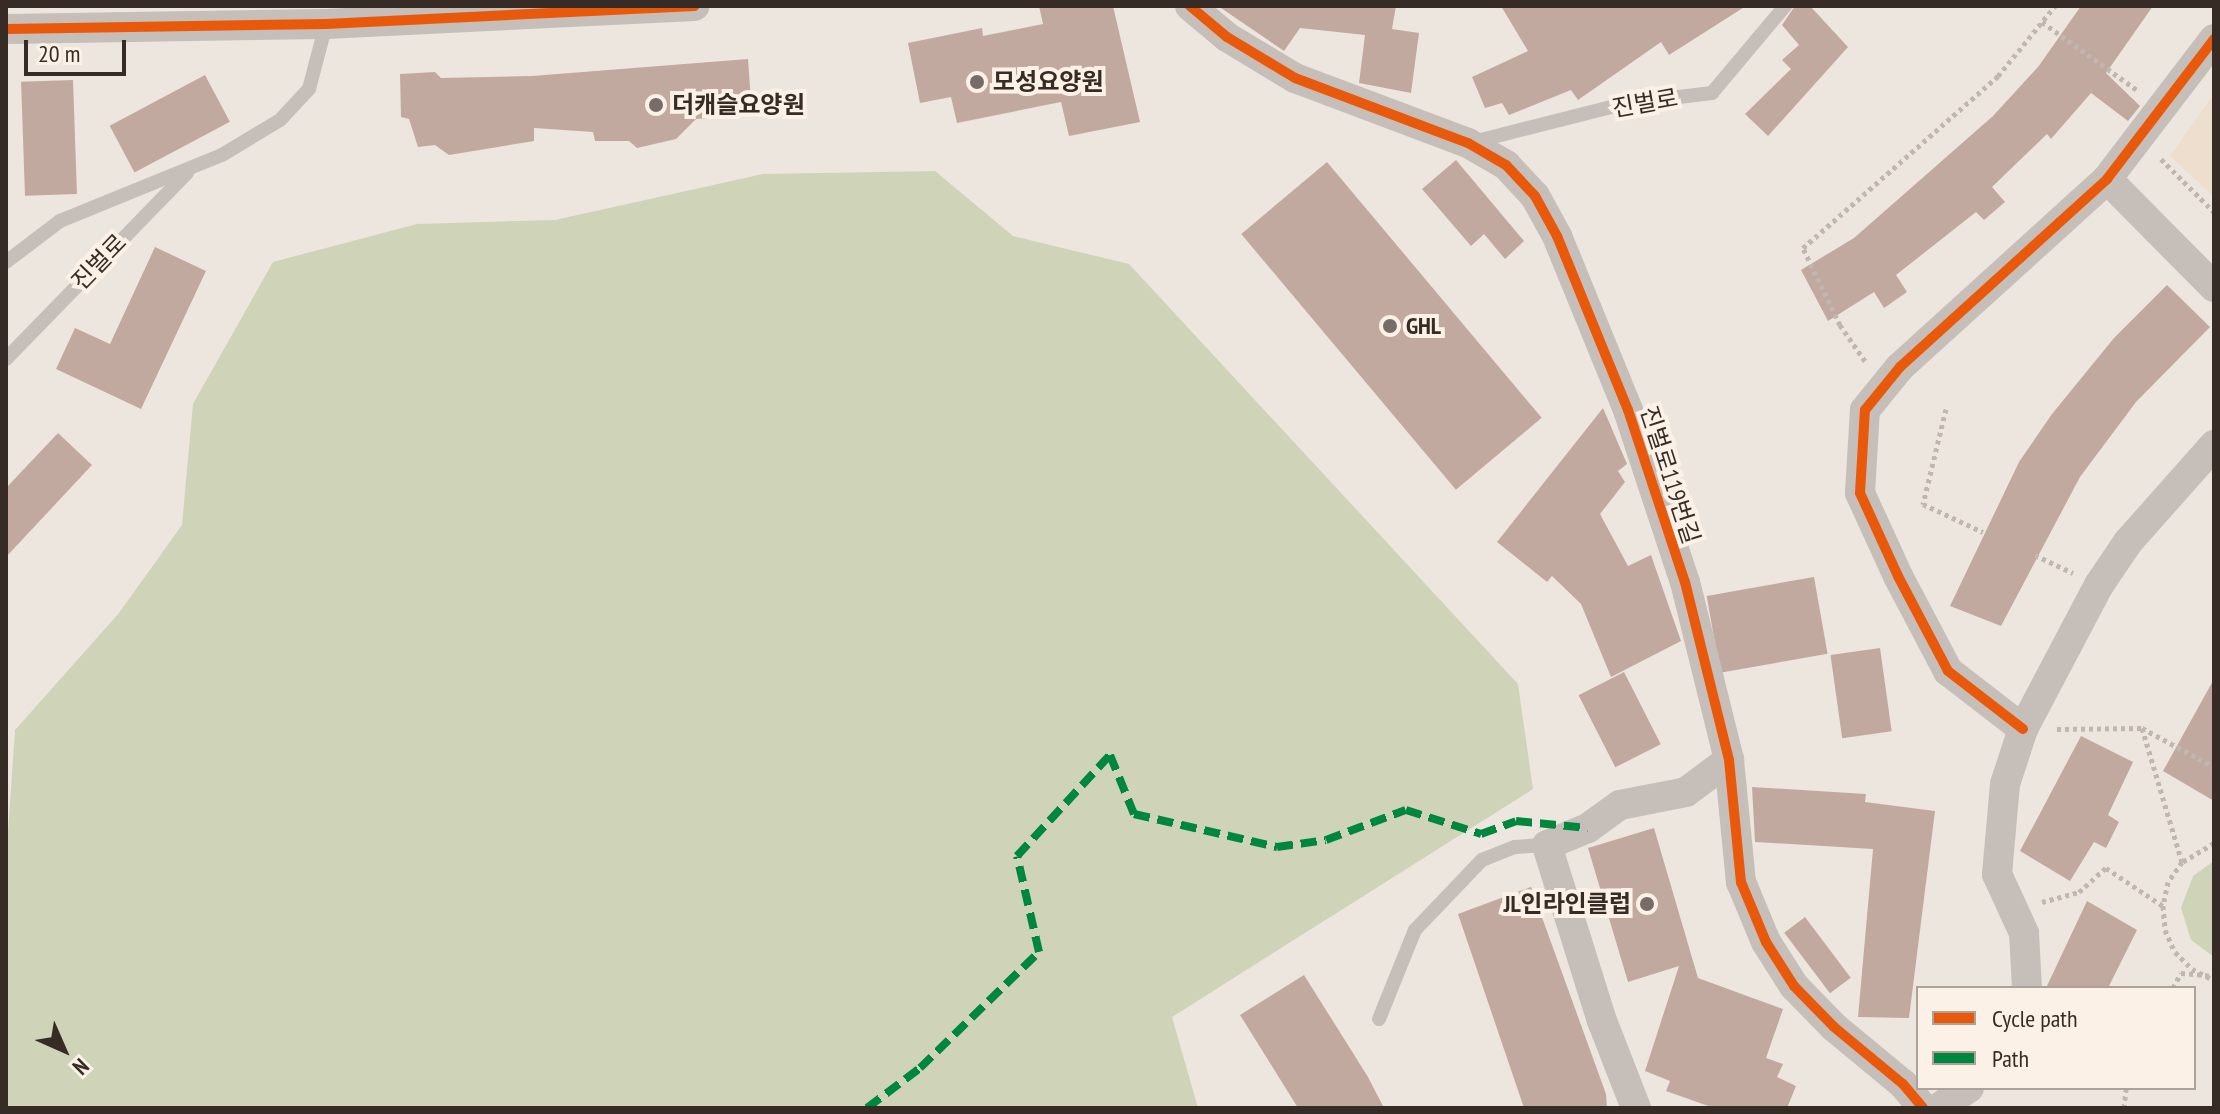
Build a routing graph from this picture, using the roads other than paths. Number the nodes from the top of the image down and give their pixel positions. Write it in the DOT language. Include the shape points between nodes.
graph roads {
  1 [pos="695,6"];
  2 [pos="1190,6"];
  3 [pos="1785,6"];
  4 [pos="534,11"];
  5 [pos="326,24"];
  6 [pos="6,29"];
  7 [pos="2214,39"];
  8 [pos="1468,143"];
  9 [pos="193,167"];
  10 [pos="2107,179"];
  11 [pos="6,262"];
  12 [pos="2214,287"];
  13 [pos="6,359"];
  14 [pos="2214,445"];
  15 [pos="2023,729"];
  16 [pos="1729,760"];
  17 [pos="1547,845"];
  18 [pos="2027,986"];
  19 [pos="1379,1019"];
  20 [pos="1966,1090"];
  21 [pos="1636,1108"];
  22 [pos="1923,1108"];
  23 [pos="1938,1108"];
  1 -- 4 [label="street"];
  2 -- 8 [label="street, 진벌로119번길" via="1227,37 1295,78"];
  3 -- 8 [label="lane, 진벌로" via="1712,93 1627,103"];
  4 -- 5 [label="street"];
  5 -- 6 [label="street"];
  5 -- 9 [label="lane, 진벌로" via="309,89 280,120"];
  7 -- 10 [label="street"];
  8 -- 16 [label="street, 진벌로119번길" via="1506,165 1535,196 1557,236 1628,410 1666,525"];
  9 -- 11 [label="lane, 진벌로" via="60,221"];
  9 -- 13 [label="lane, 진벌로"];
  10 -- 12 [label="street" via="2160,239"];
  10 -- 15 [label="street" via="1881,385 1865,410 1860,493 1948,671"];
  14 -- 15 [label="street" via="2128,542 2099,585"];
  15 -- 18 [label="street" via="2005,784 1997,874 2024,933"];
  16 -- 17 [label="street" via="1686,792 1620,805 1588,828"];
  16 -- 22 [label="street, 진벌로119번길" via="1741,882 1766,942 1794,986"];
  17 -- 19 [label="lane" via="1515,847 1482,860 1415,930"];
  17 -- 21 [label="street" via="1602,1021"];
  20 -- 23 [label="street"];
}
